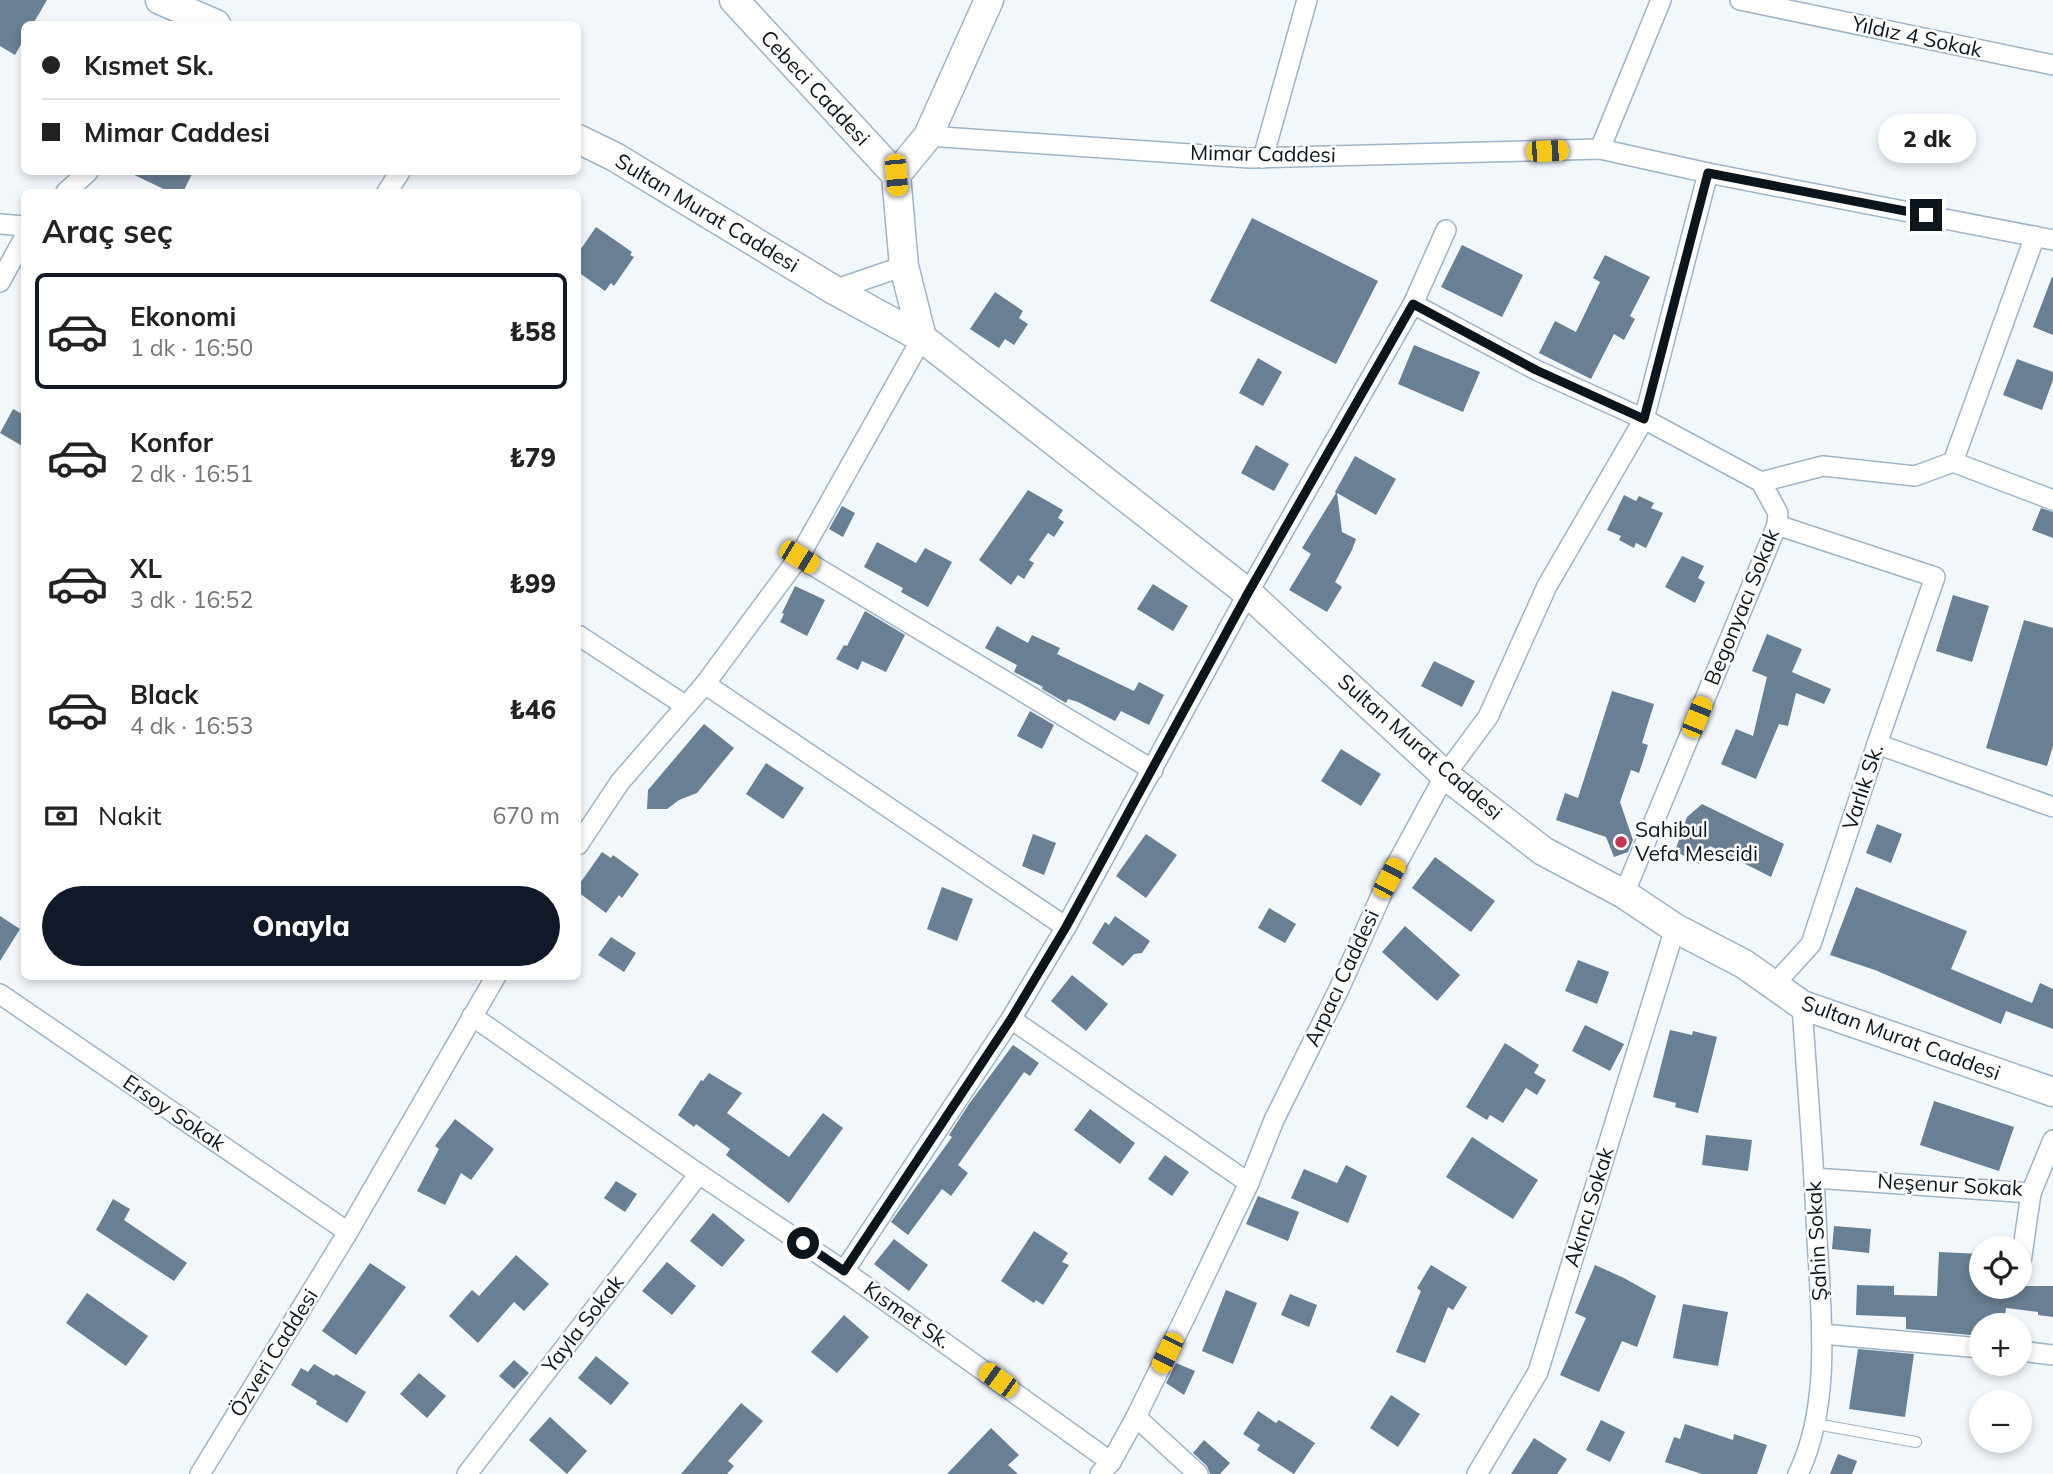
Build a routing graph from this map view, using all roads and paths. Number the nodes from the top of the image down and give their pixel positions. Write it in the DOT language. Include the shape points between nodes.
graph roads {
  1 [pos="160,0"];
  2 [pos="734,0"];
  3 [pos="989,0"];
  4 [pos="1307,0"];
  5 [pos="1661,0"];
  6 [pos="1740,0"];
  7 [pos="209,21"];
  8 [pos="2053,65"];
  9 [pos="928,136"];
  10 [pos="581,140"];
  11 [pos="1600,149"];
  12 [pos="1263,158"];
  13 [pos="1708,173"];
  14 [pos="85,175"];
  15 [pos="896,175"];
  16 [pos="69,189"];
  17 [pos="0,224"];
  18 [pos="21,226"];
  19 [pos="1446,230"];
  20 [pos="2044,238"];
  21 [pos="21,244"];
  22 [pos="904,266"];
  23 [pos="0,282"];
  24 [pos="834,290"];
  25 [pos="1413,304"];
  26 [pos="922,338"];
  27 [pos="1644,419"];
  28 [pos="1953,462"];
  29 [pos="1761,482"];
  30 [pos="2053,500"];
  31 [pos="1777,525"];
  32 [pos="799,557"];
  33 [pos="1248,593"];
  34 [pos="581,637"];
  35 [pos="705,684"];
  36 [pos="686,706"];
  37 [pos="1877,744"];
  38 [pos="1153,770"];
  39 [pos="1445,775"];
  40 [pos="2053,807"];
  41 [pos="581,840"];
  42 [pos="1625,894"];
  43 [pos="1066,927"];
  44 [pos="1675,928"];
  45 [pos="493,980"];
  46 [pos="1774,985"];
  47 [pos="0,994"];
  48 [pos="1802,1005"];
  49 [pos="472,1016"];
  50 [pos="1011,1019"];
  51 [pos="2053,1092"];
  52 [pos="2053,1140"];
  53 [pos="699,1174"];
  54 [pos="1814,1178"];
  55 [pos="1249,1183"];
  56 [pos="2031,1193"];
  57 [pos="348,1232"];
  58 [pos="2025,1236"];
  59 [pos="844,1271"];
  60 [pos="1822,1334"];
  61 [pos="1969,1347"];
  62 [pos="2032,1352"];
  63 [pos="2053,1355"];
  64 [pos="1136,1418"];
  65 [pos="1816,1424"];
  66 [pos="1916,1442"];
  67 [pos="1105,1468"];
  68 [pos="200,1474"];
  69 [pos="467,1474"];
  70 [pos="1198,1474"];
  71 [pos="1477,1474"];
  72 [pos="1798,1474"];
  1 -- 7 [label="main road"];
  2 -- 15 [label="main road, Cebeci Caddesi"];
  3 -- 9 [label="main road"];
  4 -- 12 [label="street"];
  5 -- 11 [label="street"];
  6 -- 8 [label="street, Yıldız 4 Sokak"];
  9 -- 12 [label="street, Mimar Caddesi"];
  9 -- 15 [label="main road"];
  10 -- 24 [label="main road, Sultan Murat Caddesi"];
  11 -- 12 [label="street, Mimar Caddesi"];
  11 -- 13 [label="street, Mimar Caddesi"];
  13 -- 20 [label="street"];
  13 -- 27 [label="street, Arpacı Caddesi"];
  14 -- 16 [label="street"];
  15 -- 22 [label="main road"];
  17 -- 18 [label="street"];
  19 -- 25 [label="street"];
  20 -- 28 [label="street"];
  21 -- 23 [label="street"];
  22 -- 24 [label="street"];
  22 -- 26 [label="main road"];
  24 -- 26 [label="main road, Sultan Murat Caddesi"];
  25 -- 27 [label="street" via="1536,370"];
  25 -- 33 [label="street"];
  26 -- 32 [label="street"];
  26 -- 33 [label="main road, Sultan Murat Caddesi"];
  27 -- 29 [label="street"];
  27 -- 39 [label="street, Arpacı Caddesi" via="1547,586 1488,717"];
  28 -- 29 [label="street" via="1915,476 1823,466"];
  28 -- 30 [label="street"];
  29 -- 31 [label="street, Begonyacı Sokak" via="1777,513"];
  31 -- 37 [label="street, Varlık Sk." via="1935,578"];
  31 -- 42 [label="street, Begonyacı Sokak"];
  32 -- 35 [label="street"];
  32 -- 38 [label="street"];
  33 -- 38 [label="street"];
  33 -- 39 [label="main road, Sultan Murat Caddesi"];
  34 -- 36 [label="street"];
  35 -- 36 [label="street"];
  35 -- 43 [label="street"];
  36 -- 41 [label="street" via="620,782"];
  37 -- 40 [label="street"];
  37 -- 46 [label="street, Varlık Sk." via="1811,944"];
  38 -- 43 [label="street"];
  39 -- 42 [label="main road, Sultan Murat Caddesi" via="1543,851"];
  39 -- 55 [label="street, Arpacı Caddesi" via="1389,878 1274,1120"];
  42 -- 44 [label="main road, Sultan Murat Caddesi"];
  43 -- 50 [label="street"];
  44 -- 46 [label="main road, Sultan Murat Caddesi"];
  44 -- 71 [label="street, Akıncı Sokak" via="1538,1372"];
  45 -- 49 [label="street, Özveri Caddesi"];
  46 -- 48 [label="main road, Sultan Murat Caddesi"];
  47 -- 57 [label="street, Ersoy Sokak"];
  48 -- 51 [label="main road, Sultan Murat Caddesi"];
  48 -- 54 [label="street, Şahin Sokak"];
  49 -- 53 [label="street, Kısmet Sk."];
  49 -- 57 [label="street, Özveri Caddesi"];
  50 -- 55 [label="street"];
  50 -- 59 [label="street"];
  52 -- 56 [label="street, Neşenur Sokak"];
  53 -- 59 [label="street, Kısmet Sk."];
  53 -- 69 [label="street, Yayla Sokak"];
  54 -- 56 [label="street, Neşenur Sokak"];
  54 -- 60 [label="street, Şahin Sokak"];
  55 -- 64 [label="street, Arpacı Caddesi"];
  56 -- 58 [label="street"];
  57 -- 68 [label="street, Özveri Caddesi"];
  59 -- 67 [label="street, Kısmet Sk."];
  60 -- 61 [label="street"];
  60 -- 65 [label="street, Şahin Sokak"];
  62 -- 63 [label="street"];
  64 -- 67 [label="street, Arpacı Caddesi"];
  64 -- 70 [label="street"];
  65 -- 66 [label="lane"];
  65 -- 72 [label="street, Şahin Sokak"];
}
